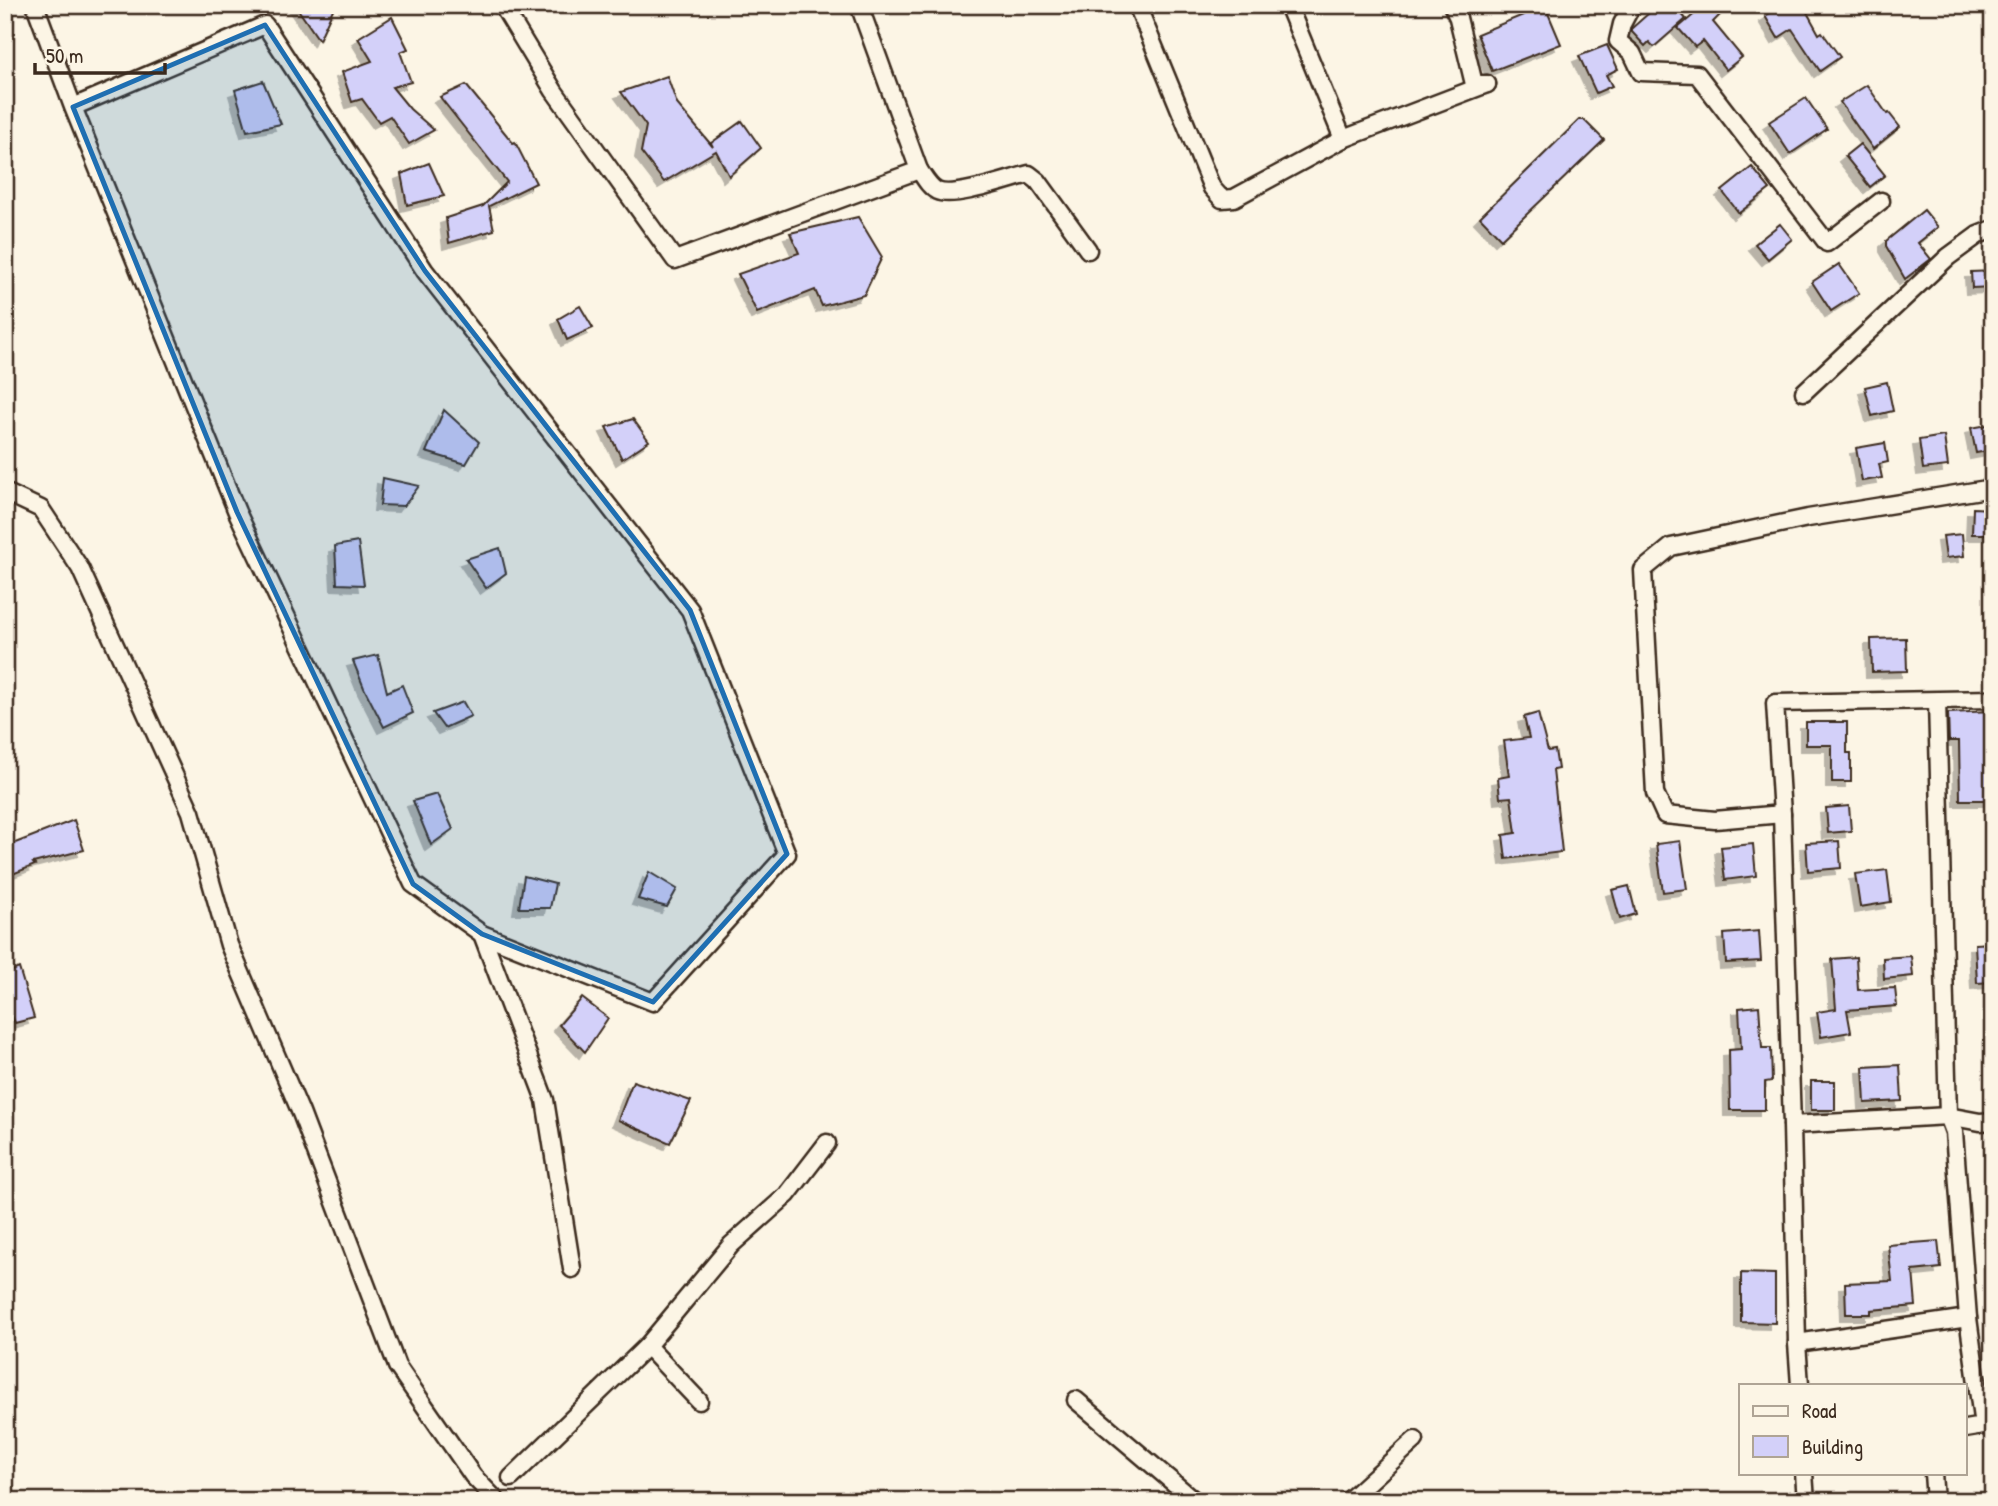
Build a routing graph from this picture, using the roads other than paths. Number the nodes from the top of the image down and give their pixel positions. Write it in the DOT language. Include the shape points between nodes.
graph roads {
  1 [pos="35,5"];
  2 [pos="502,5"];
  3 [pos="859,5"];
  4 [pos="1137,5"];
  5 [pos="1288,5"];
  6 [pos="1452,5"];
  7 [pos="1632,5"];
  8 [pos="73,107"];
  9 [pos="1343,139"];
  10 [pos="919,170"];
  11 [pos="1881,201"];
  12 [pos="1993,229"];
  13 [pos="1088,250"];
  14 [pos="1804,392"];
  15 [pos="1993,488"];
  16 [pos="5,492"];
  17 [pos="1993,699"];
  18 [pos="1937,701"];
  19 [pos="1782,814"];
  20 [pos="482,934"];
  21 [pos="1948,1116"];
  22 [pos="1993,1121"];
  23 [pos="1792,1125"];
  24 [pos="827,1143"];
  25 [pos="572,1269"];
  26 [pos="1968,1318"];
  27 [pos="1797,1343"];
  28 [pos="647,1346"];
  29 [pos="1800,1384"];
  30 [pos="1076,1400"];
  31 [pos="699,1401"];
  32 [pos="1988,1426"];
  33 [pos="1966,1429"];
  34 [pos="1415,1440"];
  35 [pos="1804,1474"];
  36 [pos="1933,1474"];
  37 [pos="511,1478"];
  38 [pos="497,1501"];
  39 [pos="1195,1501"];
  40 [pos="1348,1501"];
  41 [pos="1806,1501"];
  42 [pos="1935,1501"];
  1 -- 8 [label="street"];
  2 -- 10 [label="street" via="554,91 675,260"];
  3 -- 10 [label="street"];
  4 -- 9 [label="street" via="1212,188 1222,199 1234,198"];
  5 -- 9 [label="street"];
  6 -- 9 [label="street" via="1474,84 1487,84"];
  7 -- 11 [label="street" via="1618,41 1632,53 1641,72 1697,74 1827,243"];
  8 -- 20 [label="street" via="237,512 413,884"];
  8 -- 20 [label="street" via="265,25 425,271 690,610 787,854 653,1002"];
  10 -- 13 [label="street" via="940,193 1029,174"];
  12 -- 14 [label="street" via="1948,257"];
  15 -- 19 [label="street" via="1808,517 1671,547 1643,570 1655,793 1665,814 1715,820"];
  16 -- 38 [label="street" via="41,509 80,568 191,812 229,945 301,1113 397,1366 474,1476"];
  17 -- 18 [label="street"];
  18 -- 19 [label="street" via="1775,703"];
  18 -- 21 [label="street"];
  19 -- 23 [label="street"];
  20 -- 25 [label="street" via="545,1100"];
  21 -- 22 [label="street"];
  21 -- 23 [label="street"];
  21 -- 26 [label="street" via="1954,1132"];
  23 -- 27 [label="street"];
  24 -- 28 [label="street" via="787,1195 731,1245"];
  26 -- 27 [label="street"];
  26 -- 32 [label="street"];
  27 -- 29 [label="street"];
  28 -- 31 [label="street"];
  28 -- 37 [label="street"];
  30 -- 39 [label="street"];
  32 -- 33 [label="street"];
  34 -- 40 [label="street"];
  35 -- 41 [label="street"];
  36 -- 42 [label="street"];
}
